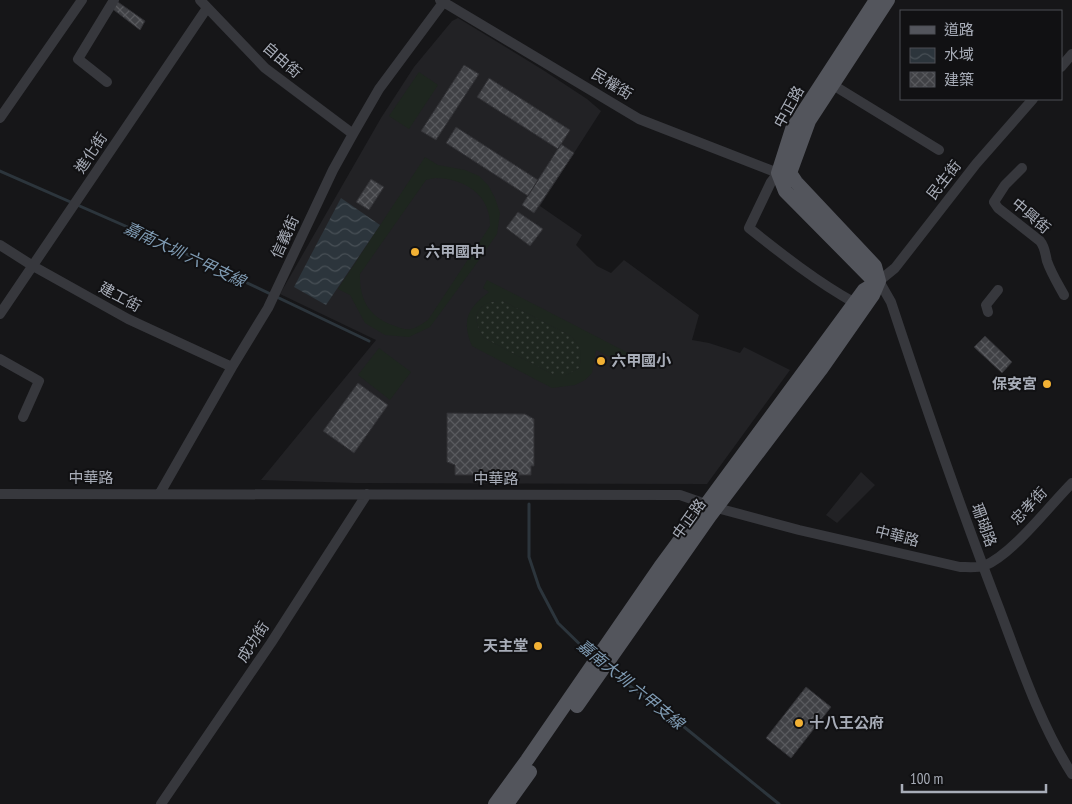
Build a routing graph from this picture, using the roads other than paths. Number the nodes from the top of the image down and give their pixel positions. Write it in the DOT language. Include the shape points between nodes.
graph roads {
  1 [pos="82,0"];
  2 [pos="114,0"];
  3 [pos="876,0"];
  4 [pos="888,0"];
  5 [pos="443,1"];
  6 [pos="203,4"];
  7 [pos="1072,54"];
  8 [pos="1062,66"];
  9 [pos="107,82"];
  10 [pos="833,85"];
  11 [pos="1032,100"];
  12 [pos="0,118"];
  13 [pos="352,134"];
  14 [pos="939,150"];
  15 [pos="1022,168"];
  16 [pos="784,173"];
  17 [pos="0,245"];
  18 [pos="33,266"];
  19 [pos="879,281"];
  20 [pos="998,290"];
  21 [pos="1064,295"];
  22 [pos="855,303"];
  23 [pos="988,312"];
  24 [pos="0,314"];
  25 [pos="0,359"];
  26 [pos="232,367"];
  27 [pos="23,416"];
  28 [pos="1072,483"];
  29 [pos="160,493"];
  30 [pos="0,494"];
  31 [pos="367,494"];
  32 [pos="712,506"];
  33 [pos="983,566"];
  34 [pos="1072,774"];
  35 [pos="161,804"];
  36 [pos="495,804"];
  37 [pos="507,804"];
  1 -- 12 [label="street"];
  2 -- 9 [label="street" via="78,59"];
  3 -- 16 [label="main road, 中正路" via="792,129"];
  4 -- 10 [label="main road, 中正路"];
  5 -- 13 [label="street, 信義街" via="379,90"];
  5 -- 16 [label="street, 民權街" via="639,119"];
  6 -- 13 [label="street, 自由街" via="265,68"];
  6 -- 18 [label="street, 進化街"];
  7 -- 8 [label="street"];
  10 -- 14 [label="street"];
  10 -- 16 [label="main road, 中正路" via="809,121"];
  11 -- 19 [label="street, 民生街" via="976,164 895,268"];
  13 -- 26 [label="street, 信義街" via="268,308"];
  15 -- 21 [label="street, 中興街" via="994,202 1044,246"];
  16 -- 19 [label="main road, 民權街" via="874,266"];
  16 -- 22 [label="street, 中正路" via="771,182 749,228 794,264"];
  17 -- 18 [label="street, 建工街"];
  18 -- 24 [label="street, 進化街"];
  18 -- 26 [label="street, 建工街" via="128,319"];
  19 -- 22 [label="main road, 中正路" via="864,290"];
  19 -- 32 [label="main road, 中正路" via="873,295 828,360"];
  19 -- 33 [label="street, 珊瑚路" via="891,302"];
  20 -- 23 [label="street" via="986,305"];
  22 -- 32 [label="main road, 中正路"];
  25 -- 27 [label="street" via="39,381"];
  26 -- 29 [label="street, 信義街"];
  28 -- 33 [label="street, 忠孝街" via="1008,551"];
  29 -- 30 [label="street, 中華路"];
  29 -- 31 [label="street, 中華路"];
  31 -- 32 [label="street, 中華路" via="680,495"];
  31 -- 35 [label="street, 成功街"];
  32 -- 33 [label="street, 中華路" via="799,530 960,567"];
  32 -- 36 [label="main road, 中正路" via="660,567"];
  32 -- 37 [label="main road, 中正路"];
  33 -- 34 [label="street, 珊瑚路" via="1034,698"];
}
